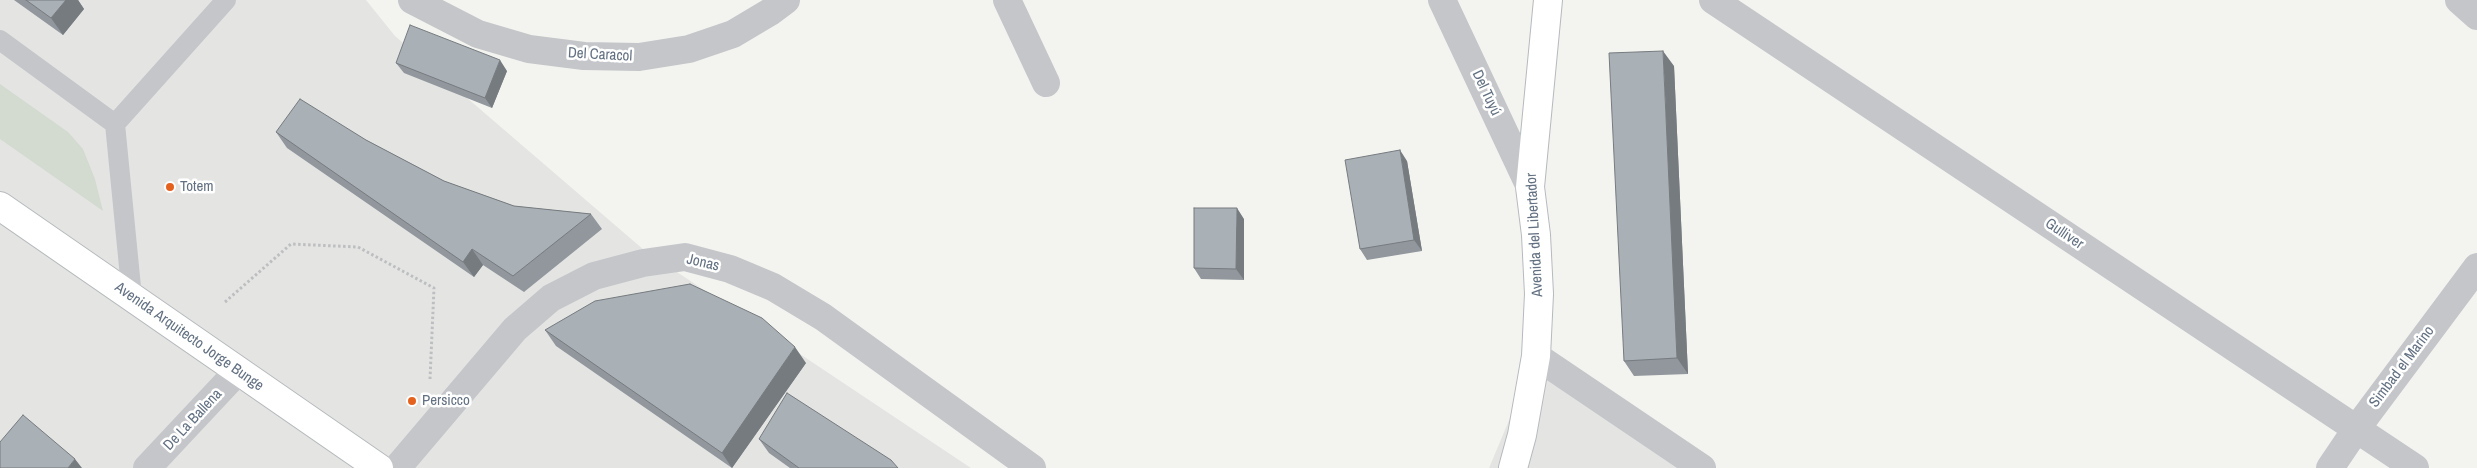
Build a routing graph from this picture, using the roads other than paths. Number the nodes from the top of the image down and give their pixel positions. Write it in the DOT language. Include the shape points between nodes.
graph roads {
  1 [pos="226,0"];
  2 [pos="412,0"];
  3 [pos="786,0"];
  4 [pos="1007,0"];
  5 [pos="1442,0"];
  6 [pos="1548,0"];
  7 [pos="1713,0"];
  8 [pos="2459,0"];
  9 [pos="2477,16"];
  10 [pos="0,40"];
  11 [pos="1046,83"];
  12 [pos="115,124"];
  13 [pos="1530,186"];
  14 [pos="0,206"];
  15 [pos="2477,267"];
  16 [pos="132,297"];
  17 [pos="1536,356"];
  18 [pos="238,371"];
  19 [pos="2356,428"];
  20 [pos="147,468"];
  21 [pos="379,468"];
  22 [pos="397,468"];
  23 [pos="1032,468"];
  24 [pos="1513,468"];
  25 [pos="1702,468"];
  26 [pos="2330,468"];
  27 [pos="2415,468"];
  1 -- 12 [label="lane"];
  2 -- 3 [label="street, Del Caracol" via="478,34 529,49 584,56 639,57 689,49 733,34"];
  4 -- 11 [label="street"];
  5 -- 13 [label="street, Del Tuyú"];
  6 -- 13 [label="main road, Avenida del Libertador"];
  7 -- 19 [label="street, Gulliver"];
  8 -- 9 [label="street"];
  10 -- 12 [label="lane"];
  12 -- 16 [label="lane"];
  13 -- 17 [label="main road, Avenida del Libertador" via="1539,294"];
  14 -- 16 [label="main road, Avenida Arquitecto Jorge Bunge"];
  15 -- 19 [label="street, Simbad el Marino"];
  16 -- 18 [label="main road, Avenida Arquitecto Jorge Bunge"];
  17 -- 24 [label="main road, Avenida del Libertador"];
  17 -- 25 [label="street"];
  18 -- 20 [label="street, De La Ballena"];
  18 -- 21 [label="main road, Avenida Arquitecto Jorge Bunge"];
  19 -- 26 [label="street, Simbad el Marino"];
  19 -- 27 [label="street, Gulliver"];
  22 -- 23 [label="street, Jonas" via="515,330 551,298 594,276 643,263 685,257 730,269 773,286 823,317"];
}
